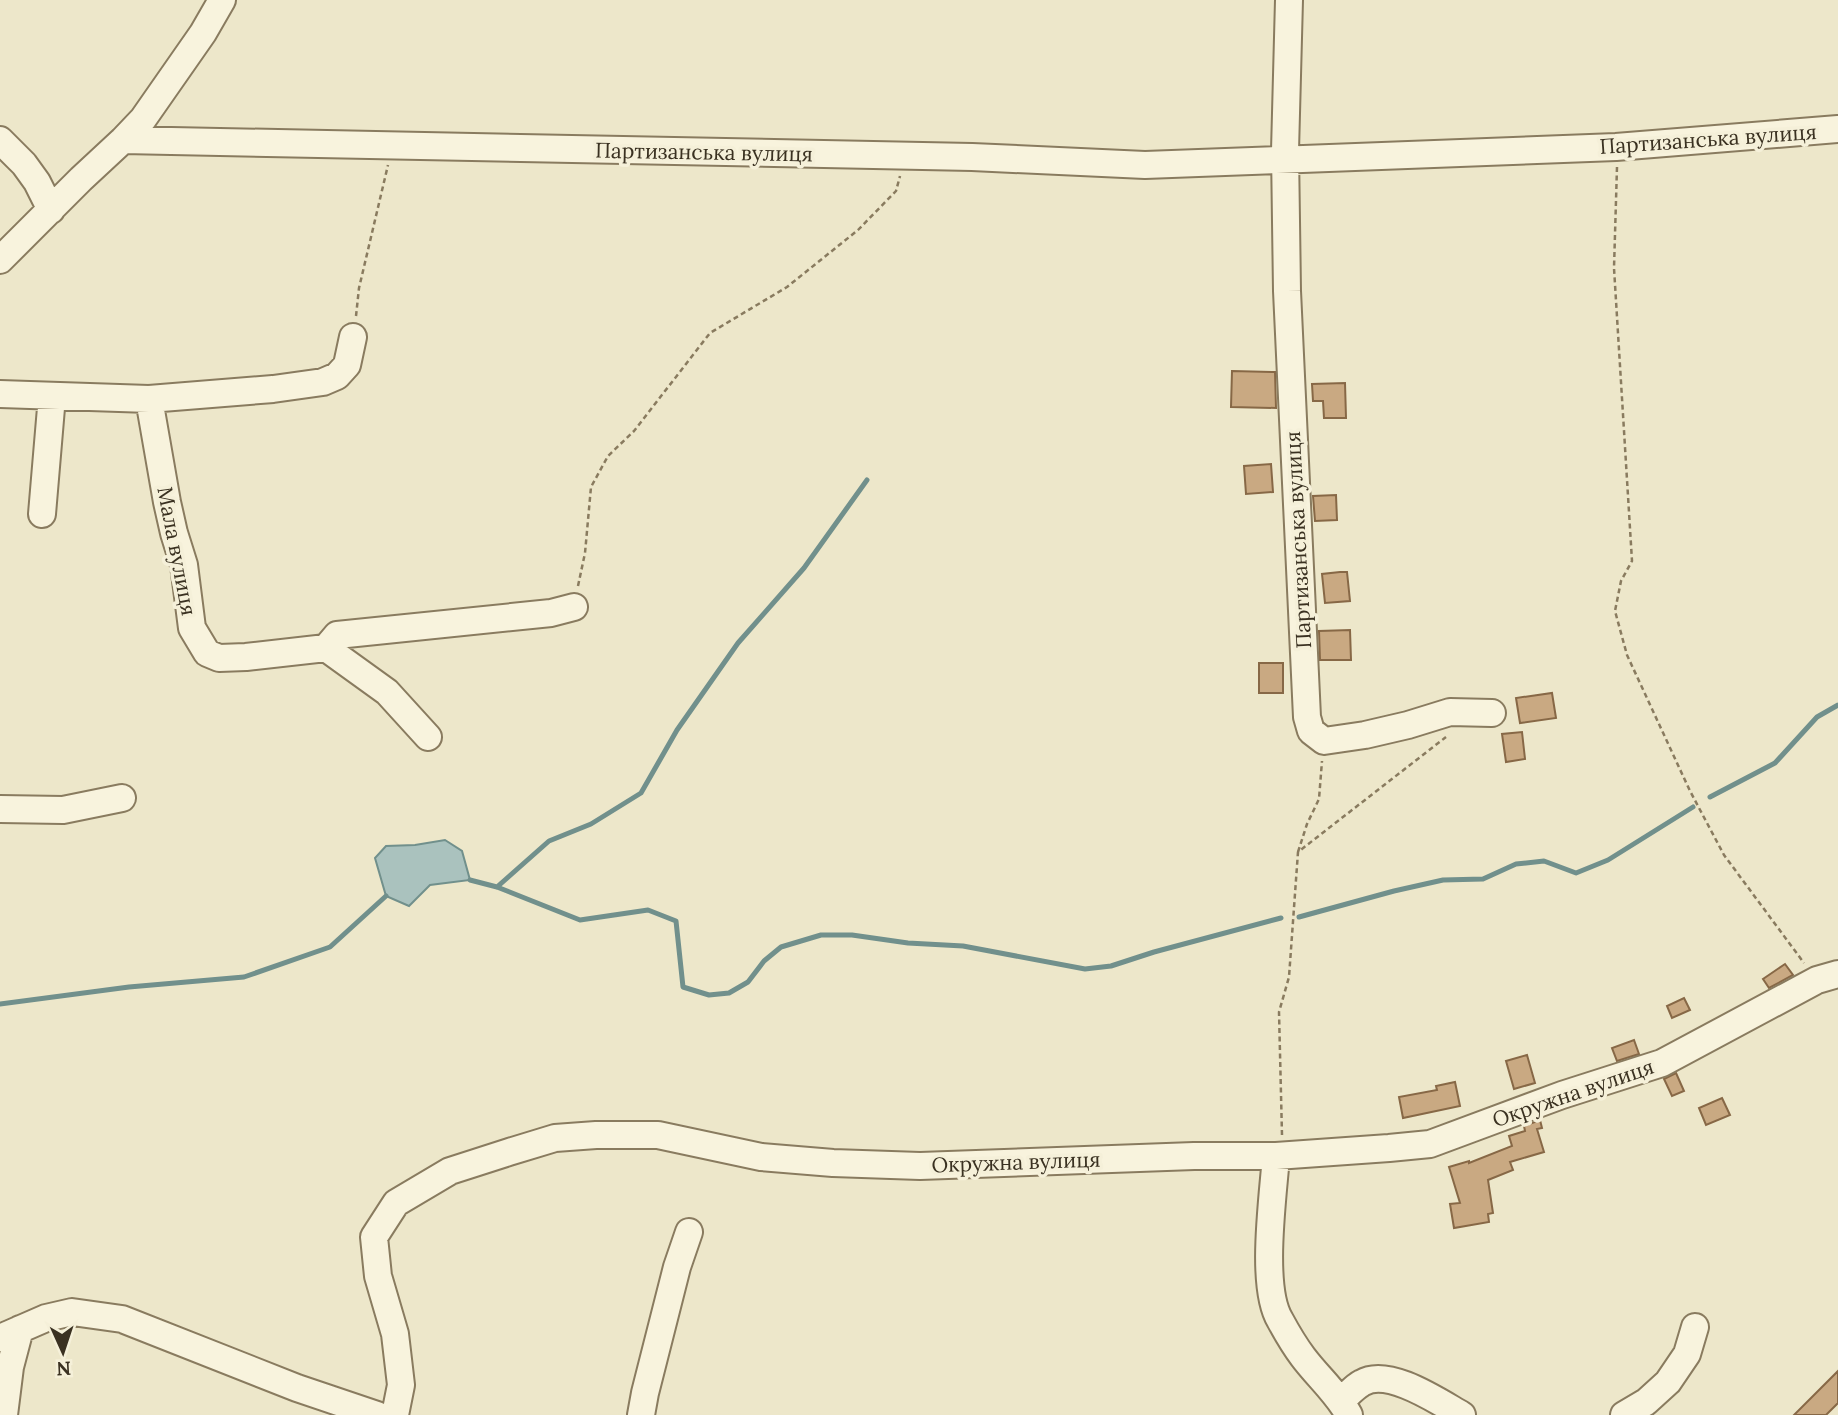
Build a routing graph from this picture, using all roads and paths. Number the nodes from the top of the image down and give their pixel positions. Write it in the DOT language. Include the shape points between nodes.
graph roads {
  1 [pos="222,0"];
  2 [pos="1289,0"];
  3 [pos="1838,129"];
  4 [pos="0,140"];
  5 [pos="123,140"];
  6 [pos="393,145"];
  7 [pos="1616,147"];
  8 [pos="906,156"];
  9 [pos="1285,161"];
  10 [pos="81,179"];
  11 [pos="37,182"];
  12 [pos="51,210"];
  13 [pos="0,260"];
  14 [pos="353,337"];
  15 [pos="0,394"];
  16 [pos="52,396"];
  17 [pos="149,399"];
  18 [pos="42,514"];
  19 [pos="574,607"];
  20 [pos="326,648"];
  21 [pos="1481,713"];
  22 [pos="428,737"];
  23 [pos="1324,741"];
  24 [pos="122,798"];
  25 [pos="0,809"];
  26 [pos="1297,852"];
  27 [pos="1827,977"];
  28 [pos="1279,1156"];
  29 [pos="689,1232"];
  30 [pos="1695,1326"];
  31 [pos="10,1334"];
  32 [pos="1345,1408"];
  33 [pos="4,1415"];
  34 [pos="377,1415"];
  35 [pos="396,1415"];
  36 [pos="641,1415"];
  37 [pos="1462,1415"];
  38 [pos="1623,1415"];
  1 -- 5 [label="street" via="204,33"];
  2 -- 9 [label="street, Партизанська вулиця"];
  3 -- 7 [label="street, Партизанська вулиця"];
  4 -- 11 [label="street"];
  5 -- 6 [label="street, Партизанська вулиця"];
  5 -- 10 [label="street"];
  6 -- 8 [label="street, Партизанська вулиця"];
  6 -- 14 [label="path" via="359,288"];
  7 -- 9 [label="street, Партизанська вулиця"];
  7 -- 27 [label="path" via="1614,268 1632,561 1621,580 1615,611 1627,655 1724,855 1764,911"];
  8 -- 9 [label="street, Партизанська вулиця" via="1145,165"];
  8 -- 19 [label="path" via="896,191 858,230 787,287 710,333 634,431 608,456 591,487"];
  9 -- 23 [label="street, Партизанська вулиця" via="1307,717 1311,731"];
  10 -- 11 [label="street"];
  10 -- 12 [label="street"];
  11 -- 12 [label="street"];
  12 -- 13 [label="street"];
  14 -- 17 [label="street" via="347,365 323,382"];
  15 -- 16 [label="street"];
  16 -- 17 [label="street"];
  16 -- 18 [label="street"];
  17 -- 20 [label="street, Мала вулиця" via="184,565 192,628 207,653 219,658 246,657"];
  19 -- 20 [label="street" via="551,614 338,635"];
  20 -- 22 [label="street" via="387,692"];
  21 -- 23 [label="street" via="1451,712 1365,736"];
  21 -- 26 [label="path"];
  23 -- 26 [label="path" via="1319,799"];
  24 -- 25 [label="street" via="63,810"];
  26 -- 28 [label="path" via="1289,976 1279,1012"];
  27 -- 28 [label="street, Окружна вулиця" via="1662,1063 1430,1144"];
  28 -- 32 [label="street" via="1269,1287 1278,1317 1302,1356"];
  28 -- 35 [label="street, Окружна вулиця" via="908,1166 761,1157 658,1135 555,1138 450,1171 396,1203 374,1237 378,1276 395,1334 401,1385"];
  29 -- 36 [label="street"];
  30 -- 38 [label="street" via="1688,1354 1668,1382"];
  31 -- 33 [label="street"];
  31 -- 34 [label="street" via="72,1312 122,1319"];
  32 -- 37 [label="street" via="1363,1381 1381,1379 1414,1387"];
}
